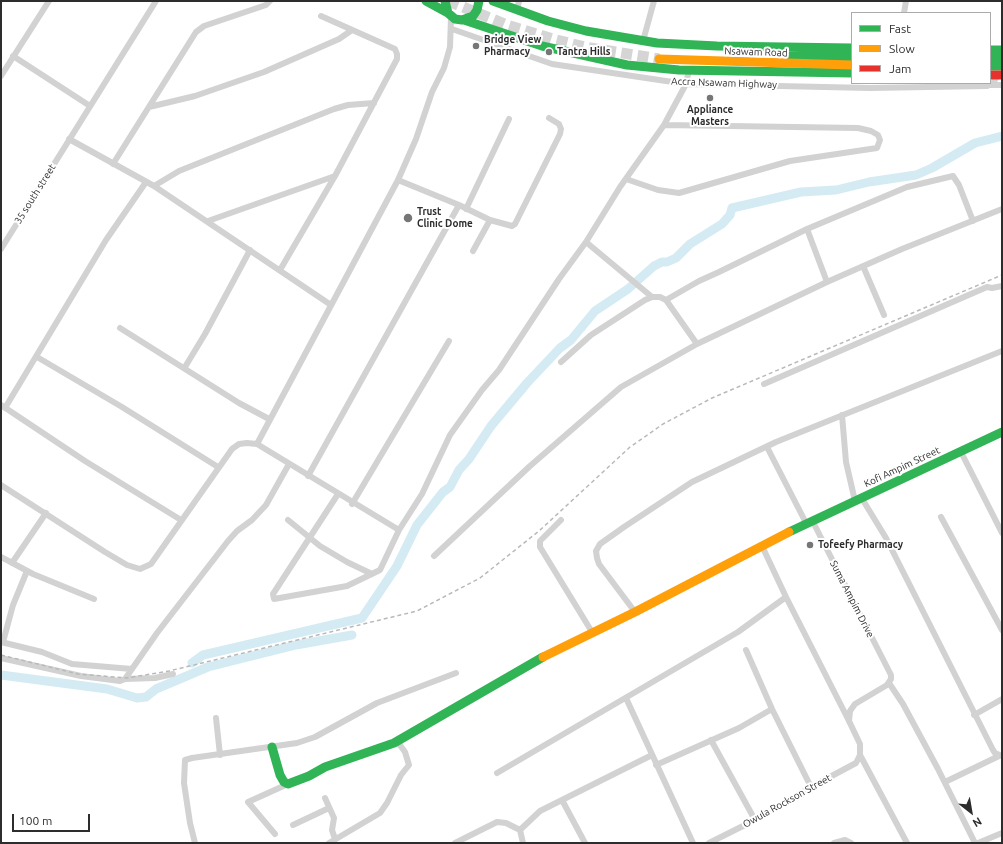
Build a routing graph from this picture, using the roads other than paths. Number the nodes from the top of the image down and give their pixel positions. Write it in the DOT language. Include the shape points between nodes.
graph roads {
  1 [pos="49,1"];
  2 [pos="156,1"];
  3 [pos="270,1"];
  4 [pos="426,1"];
  5 [pos="445,1"];
  6 [pos="479,1"];
  7 [pos="493,1"];
  8 [pos="520,1"];
  9 [pos="654,1"];
  10 [pos="906,1"];
  11 [pos="516,10"];
  12 [pos="904,12"];
  13 [pos="450,15"];
  14 [pos="321,16"];
  15 [pos="463,20"];
  16 [pos="352,30"];
  17 [pos="453,31"];
  18 [pos="643,41"];
  19 [pos="851,48"];
  20 [pos="991,50"];
  21 [pos="1002,50"];
  22 [pos="13,56"];
  23 [pos="851,57"];
  24 [pos="991,58"];
  25 [pos="1002,58"];
  26 [pos="851,65"];
  27 [pos="689,70"];
  28 [pos="851,73"];
  29 [pos="998,73"];
  30 [pos="1,76"];
  31 [pos="686,84"];
  32 [pos="1002,84"];
  33 [pos="991,85"];
  34 [pos="374,103"];
  35 [pos="90,106"];
  36 [pos="149,107"];
  37 [pos="549,118"];
  38 [pos="509,119"];
  39 [pos="664,125"];
  40 [pos="69,139"];
  41 [pos="113,164"];
  42 [pos="335,176"];
  43 [pos="626,179"];
  44 [pos="398,180"];
  45 [pos="146,182"];
  46 [pos="154,186"];
  47 [pos="459,205"];
  48 [pos="1002,208"];
  49 [pos="466,209"];
  50 [pos="490,220"];
  51 [pos="208,221"];
  52 [pos="973,221"];
  53 [pos="807,229"];
  54 [pos="586,242"];
  55 [pos="1,249"];
  56 [pos="250,250"];
  57 [pos="473,250"];
  58 [pos="863,266"];
  59 [pos="280,270"];
  60 [pos="827,282"];
  61 [pos="1002,286"];
  62 [pos="652,297"];
  63 [pos="666,300"];
  64 [pos="331,305"];
  65 [pos="884,315"];
  66 [pos="120,328"];
  67 [pos="449,341"];
  68 [pos="697,344"];
  69 [pos="1002,351"];
  70 [pos="37,357"];
  71 [pos="561,362"];
  72 [pos="185,367"];
  73 [pos="764,384"];
  74 [pos="3,406"];
  75 [pos="842,415"];
  76 [pos="269,419"];
  77 [pos="1002,432"];
  78 [pos="257,444"];
  79 [pos="767,447"];
  80 [pos="961,452"];
  81 [pos="289,464"];
  82 [pos="218,467"];
  83 [pos="308,476"];
  84 [pos="1,485"];
  85 [pos="338,494"];
  86 [pos="858,499"];
  87 [pos="352,504"];
  88 [pos="46,513"];
  89 [pos="941,517"];
  90 [pos="181,520"];
  91 [pos="288,520"];
  92 [pos="561,520"];
  93 [pos="809,522"];
  94 [pos="399,530"];
  95 [pos="1002,533"];
  96 [pos="310,538"];
  97 [pos="762,546"];
  98 [pos="434,556"];
  99 [pos="1,557"];
  100 [pos="12,563"];
  101 [pos="27,571"];
  102 [pos="372,574"];
  103 [pos="786,597"];
  104 [pos="94,599"];
  105 [pos="635,612"];
  106 [pos="1002,630"];
  107 [pos="592,632"];
  108 [pos="2,642"];
  109 [pos="746,650"];
  110 [pos="1,658"];
  111 [pos="132,669"];
  112 [pos="456,673"];
  113 [pos="173,674"];
  114 [pos="125,679"];
  115 [pos="890,681"];
  116 [pos="626,698"];
  117 [pos="1002,700"];
  118 [pos="772,710"];
  119 [pos="974,715"];
  120 [pos="216,718"];
  121 [pos="849,721"];
  122 [pos="712,740"];
  123 [pos="397,741"];
  124 [pos="272,747"];
  125 [pos="220,755"];
  126 [pos="652,755"];
  127 [pos="860,755"];
  128 [pos="1001,756"];
  129 [pos="656,765"];
  130 [pos="496,773"];
  131 [pos="945,782"];
  132 [pos="288,784"];
  133 [pos="810,787"];
  134 [pos="325,798"];
  135 [pos="562,800"];
  136 [pos="329,808"];
  137 [pos="755,820"];
  138 [pos="293,825"];
  139 [pos="520,830"];
  140 [pos="1002,833"];
  141 [pos="275,834"];
  142 [pos="335,839"];
  143 [pos="986,841"];
  144 [pos="712,842"];
  145 [pos="195,843"];
  146 [pos="329,843"];
  147 [pos="455,843"];
  148 [pos="523,843"];
  149 [pos="585,843"];
  150 [pos="693,843"];
  151 [pos="834,843"];
  152 [pos="851,843"];
  153 [pos="907,843"];
  154 [pos="976,843"];
  1 -- 22 [label="street"];
  2 -- 35 [label="street, 35 south street"];
  3 -- 36 [label="street" via="266,5 204,26 196,32"];
  4 -- 13 [label="main road"];
  5 -- 13 [label="main road"];
  6 -- 15 [label="main road" via="478,10 473,16"];
  7 -- 11 [label="main road"];
  8 -- 11 [label="street"];
  9 -- 18 [label="street"];
  10 -- 12 [label="street"];
  11 -- 18 [label="main road" via="586,31"];
  13 -- 15 [label="main road"];
  13 -- 17 [label="street"];
  14 -- 16 [label="street"];
  15 -- 17 [label="street"];
  15 -- 27 [label="main road" via="572,53 627,65"];
  16 -- 34 [label="street" via="395,50 397,54 397,59"];
  16 -- 36 [label="street" via="264,72 195,96"];
  17 -- 31 [label="street, Accra Nsawam Highway" via="552,64"];
  17 -- 44 [label="street" via="444,68"];
  18 -- 19 [label="main road" via="717,46"];
  20 -- 21 [label="main road"];
  22 -- 30 [label="street"];
  22 -- 35 [label="street"];
  23 -- 26 [label="main road, Nsawam Road" via="659,55"];
  24 -- 25 [label="main road"];
  27 -- 28 [label="main road"];
  27 -- 31 [label="street"];
  29 -- 33 [label="street"];
  31 -- 33 [label="street, Accra Nsawam Highway" via="870,88"];
  31 -- 39 [label="street"];
  32 -- 33 [label="street, Accra Nsawam Highway"];
  34 -- 42 [label="street"];
  34 -- 46 [label="street" via="348,105 334,110 179,171"];
  35 -- 40 [label="street, 35 south street"];
  36 -- 41 [label="street"];
  37 -- 50 [label="street" via="559,124 560,134 515,224 509,226"];
  38 -- 49 [label="street"];
  39 -- 43 [label="street"];
  39 -- 43 [label="street" via="858,128 871,132 880,140 877,148 790,161 679,193 658,190"];
  40 -- 41 [label="street"];
  40 -- 55 [label="street, 35 south street"];
  41 -- 45 [label="street"];
  42 -- 51 [label="street"];
  42 -- 59 [label="street"];
  43 -- 54 [label="street"];
  44 -- 47 [label="street"];
  44 -- 64 [label="street"];
  45 -- 46 [label="street"];
  45 -- 70 [label="street" via="106,240"];
  46 -- 51 [label="street"];
  47 -- 49 [label="street"];
  47 -- 83 [label="street"];
  48 -- 52 [label="street"];
  49 -- 50 [label="street"];
  50 -- 57 [label="street"];
  51 -- 56 [label="street"];
  52 -- 53 [label="street" via="959,184 953,176 949,176 907,187"];
  52 -- 58 [label="street"];
  53 -- 60 [label="street"];
  53 -- 63 [label="street" via="699,280"];
  54 -- 62 [label="street"];
  54 -- 94 [label="street" via="499,370 450,435 422,494"];
  56 -- 59 [label="street"];
  56 -- 72 [label="street"];
  58 -- 60 [label="street"];
  58 -- 65 [label="street"];
  59 -- 64 [label="street"];
  60 -- 68 [label="street"];
  61 -- 73 [label="street" via="987,287"];
  62 -- 63 [label="street"];
  62 -- 71 [label="street" via="591,336"];
  63 -- 68 [label="street"];
  64 -- 76 [label="street"];
  66 -- 72 [label="street"];
  67 -- 87 [label="street"];
  68 -- 98 [label="street" via="621,387 602,402"];
  69 -- 75 [label="street"];
  70 -- 74 [label="street"];
  70 -- 82 [label="street"];
  72 -- 76 [label="street" via="239,403"];
  74 -- 90 [label="street"];
  75 -- 79 [label="street"];
  75 -- 86 [label="street" via="846,462"];
  76 -- 78 [label="street"];
  77 -- 80 [label="main road, Kofi Ampim Street"];
  78 -- 81 [label="street"];
  78 -- 82 [label="street" via="238,444"];
  79 -- 93 [label="street, Suma Ampim Drive"];
  79 -- 105 [label="street" via="692,482 600,544 596,551 598,564"];
  80 -- 86 [label="main road, Kofi Ampim Street"];
  80 -- 95 [label="street"];
  81 -- 83 [label="street"];
  81 -- 111 [label="street" via="266,505 228,541"];
  82 -- 90 [label="street"];
  83 -- 85 [label="street"];
  84 -- 88 [label="street"];
  85 -- 87 [label="street"];
  85 -- 96 [label="street"];
  86 -- 93 [label="main road, Kofi Ampim Street"];
  86 -- 119 [label="street" via="896,558"];
  87 -- 94 [label="street"];
  88 -- 90 [label="street" via="105,552 140,569 150,564"];
  88 -- 100 [label="street"];
  89 -- 106 [label="street"];
  91 -- 96 [label="street"];
  92 -- 107 [label="street" via="540,541 540,547"];
  93 -- 97 [label="main road, Kofi Ampim Street"];
  93 -- 115 [label="street, Suma Ampim Drive" via="891,675"];
  94 -- 102 [label="street" via="380,570"];
  96 -- 102 [label="street" via="347,562"];
  96 -- 102 [label="street" via="273,594 274,599 347,586"];
  97 -- 103 [label="street"];
  97 -- 105 [label="main road, Kofi Ampim Street"];
  99 -- 100 [label="street"];
  100 -- 101 [label="street"];
  101 -- 104 [label="street"];
  101 -- 108 [label="street"];
  103 -- 116 [label="street" via="738,632"];
  103 -- 121 [label="street"];
  105 -- 107 [label="main road, Kofi Ampim Street"];
  107 -- 123 [label="main road, Kofi Ampim Street" via="528,665"];
  108 -- 111 [label="street" via="42,652 72,664"];
  109 -- 118 [label="street"];
  110 -- 114 [label="street" via="81,676 120,681"];
  111 -- 114 [label="street"];
  112 -- 124 [label="street" via="377,703 315,737"];
  113 -- 114 [label="street" via="156,678"];
  115 -- 121 [label="street" via="855,704 850,711"];
  115 -- 131 [label="street, Suma Ampim Drive"];
  116 -- 126 [label="street"];
  116 -- 130 [label="street"];
  117 -- 119 [label="street"];
  118 -- 122 [label="street"];
  118 -- 133 [label="street"];
  119 -- 128 [label="street" via="992,750"];
  120 -- 125 [label="street"];
  121 -- 127 [label="street" via="860,744"];
  122 -- 129 [label="street"];
  122 -- 137 [label="street"];
  123 -- 132 [label="main road, Kofi Ampim Street" via="325,767"];
  123 -- 142 [label="street" via="405,752 409,764 388,803 380,813"];
  124 -- 125 [label="street"];
  124 -- 132 [label="main road" via="280,775"];
  125 -- 145 [label="street" via="187,759 184,764 187,806"];
  126 -- 129 [label="street"];
  126 -- 135 [label="street"];
  127 -- 133 [label="street, Owula Rockson Street" via="856,763"];
  127 -- 153 [label="street"];
  128 -- 131 [label="street"];
  129 -- 150 [label="street"];
  131 -- 154 [label="street, Suma Ampim Drive"];
  132 -- 141 [label="street" via="248,802"];
  133 -- 137 [label="street, Owula Rockson Street"];
  134 -- 136 [label="street"];
  135 -- 139 [label="street" via="540,811"];
  135 -- 149 [label="street"];
  136 -- 138 [label="street"];
  136 -- 142 [label="street" via="334,818 332,830"];
  137 -- 144 [label="street, Owula Rockson Street"];
  139 -- 147 [label="street" via="506,823 497,822"];
  139 -- 148 [label="street"];
  140 -- 143 [label="street"];
  142 -- 146 [label="street"];
  143 -- 154 [label="street"];
  151 -- 152 [label="street" via="845,840"];
}
